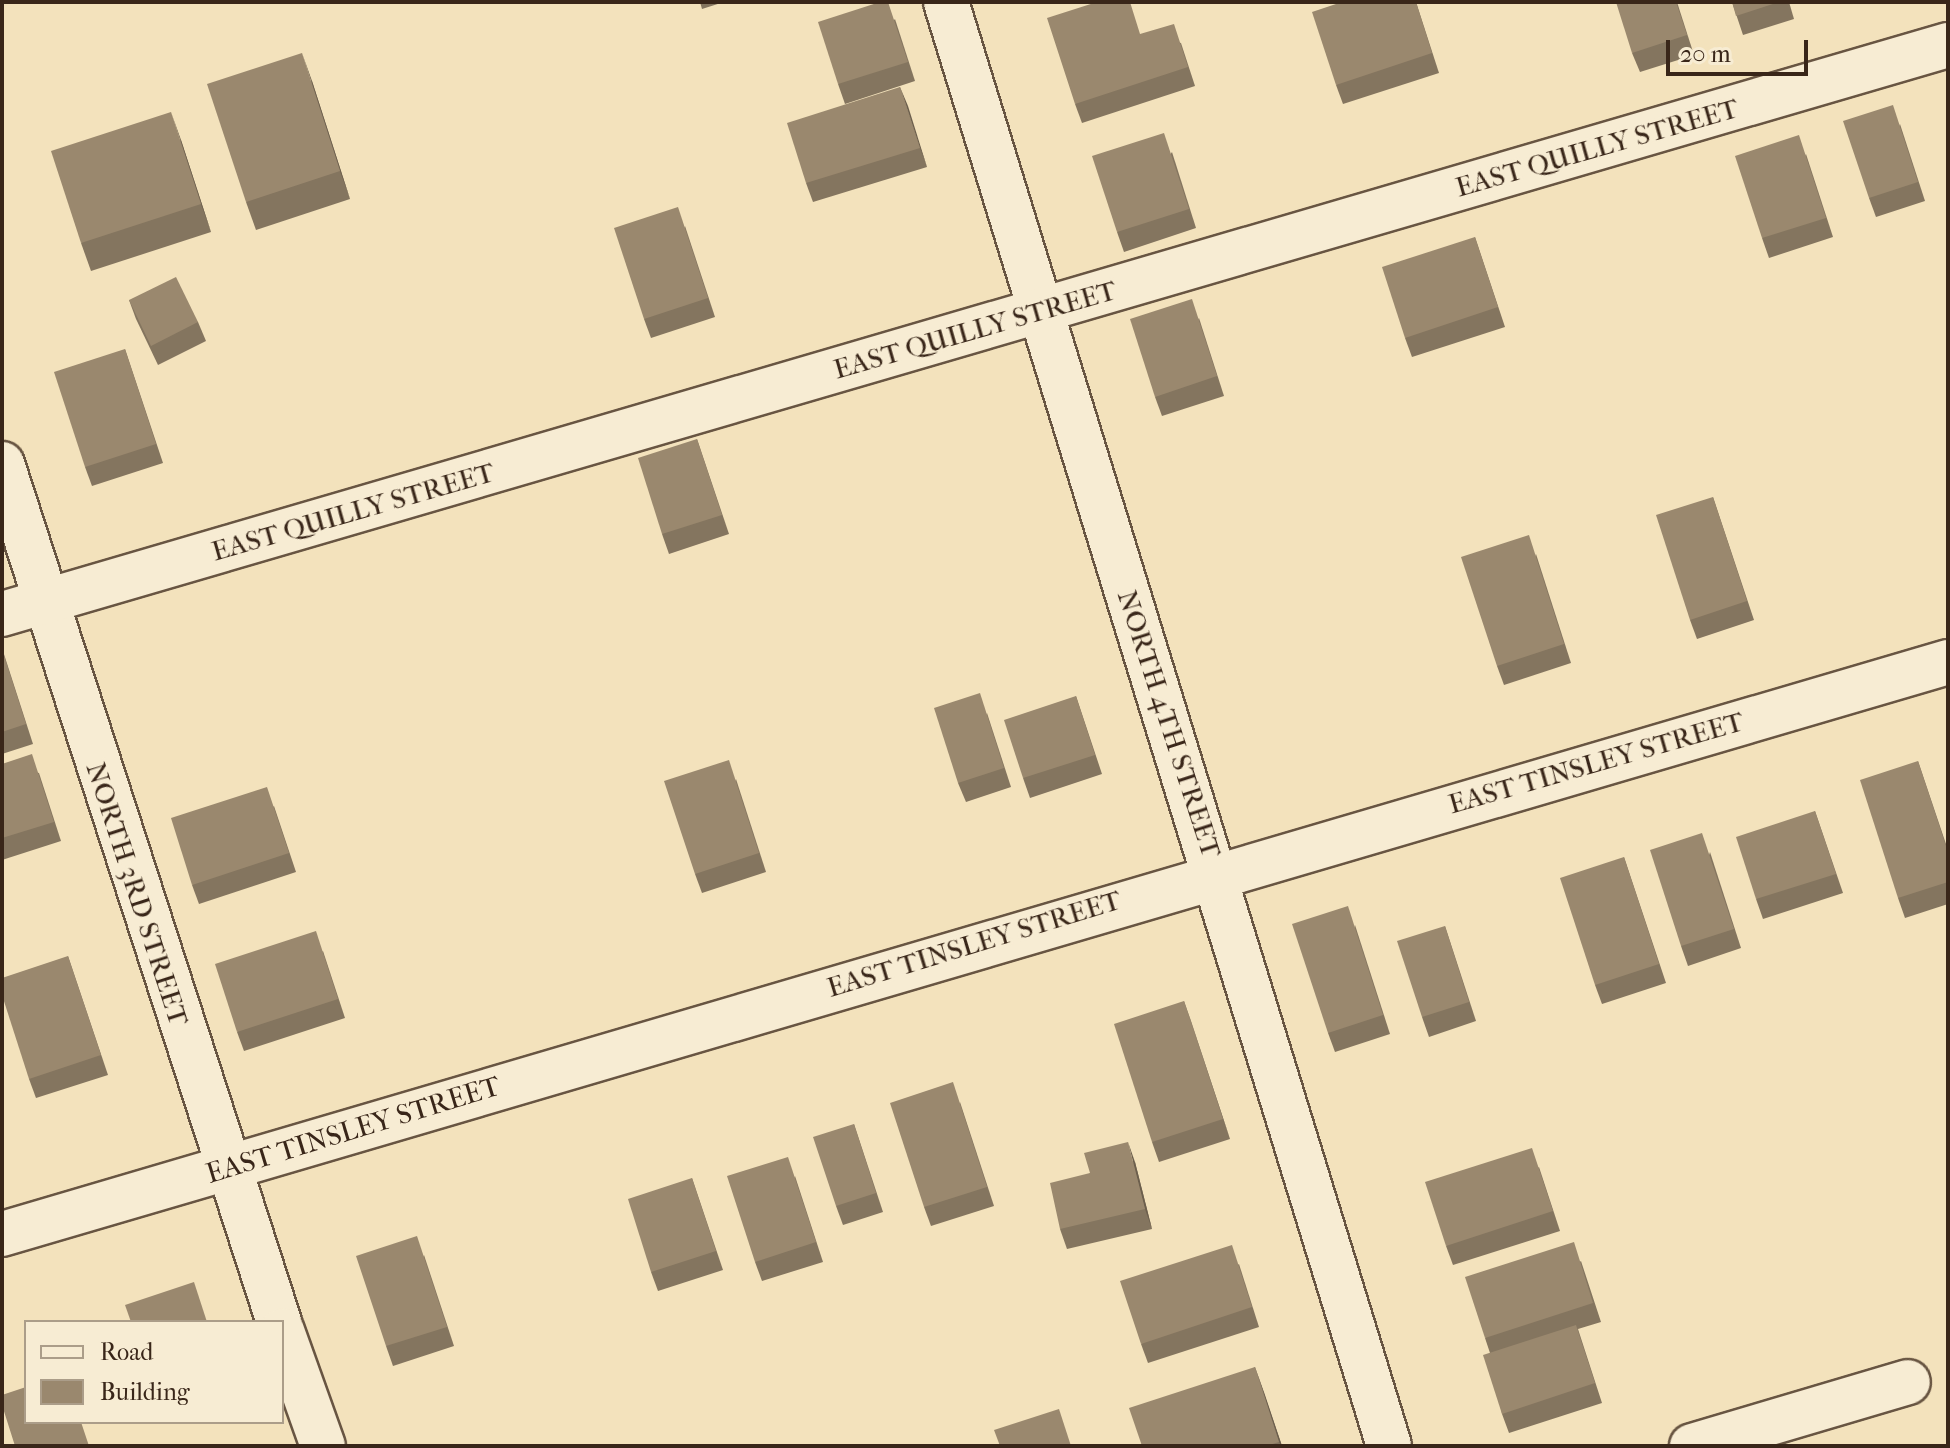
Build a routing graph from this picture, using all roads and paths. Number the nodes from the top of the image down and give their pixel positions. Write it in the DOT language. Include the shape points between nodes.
graph roads {
  1 [pos="946,2"];
  2 [pos="1948,45"];
  3 [pos="1038,312"];
  4 [pos="2,464"];
  5 [pos="45,603"];
  6 [pos="2,614"];
  7 [pos="1948,662"];
  8 [pos="1216,872"];
  9 [pos="224,1168"];
  10 [pos="2,1234"];
  11 [pos="278,1320"];
  12 [pos="284,1337"];
  13 [pos="1908,1382"];
  14 [pos="323,1446"];
  15 [pos="1389,1446"];
  16 [pos="1692,1446"];
  1 -- 3 [label="street, NORTH 4TH STREET"];
  2 -- 3 [label="street, EAST QUILLY STREET"];
  3 -- 5 [label="street, EAST QUILLY STREET"];
  3 -- 8 [label="street, NORTH 4TH STREET"];
  4 -- 5 [label="street, NORTH 3RD STREET"];
  5 -- 6 [label="street, EAST QUILLY STREET"];
  5 -- 9 [label="street, NORTH 3RD STREET"];
  7 -- 8 [label="street, EAST TINSLEY STREET"];
  8 -- 9 [label="street, EAST TINSLEY STREET"];
  8 -- 15 [label="street, NORTH 4TH STREET"];
  9 -- 10 [label="street, EAST TINSLEY STREET"];
  9 -- 11 [label="street, NORTH 3RD STREET"];
  12 -- 14 [label="street"];
  13 -- 16 [label="street"];
}
